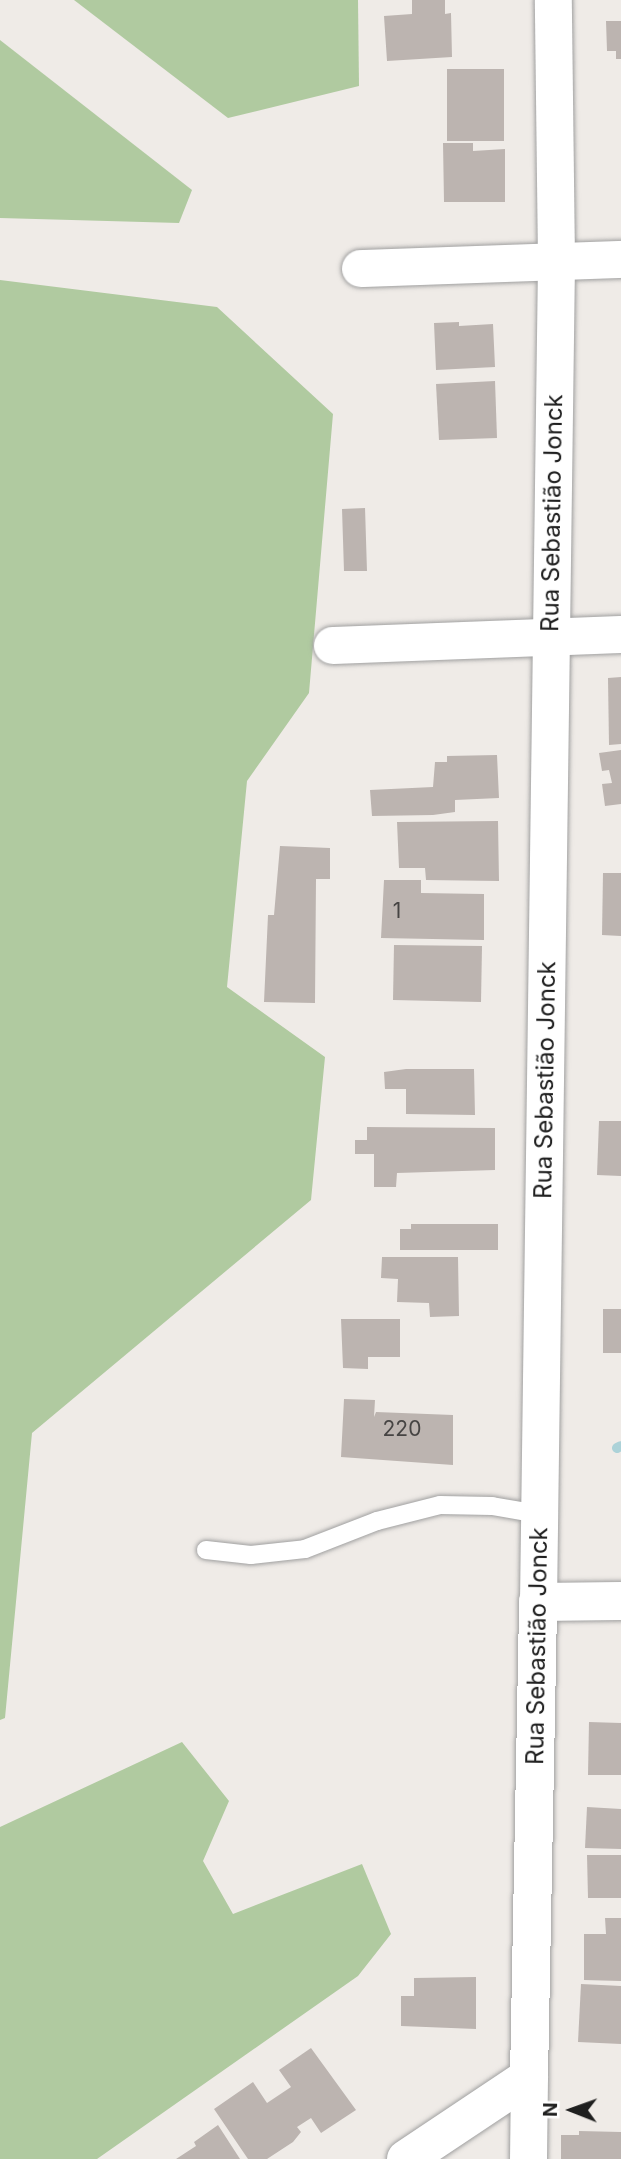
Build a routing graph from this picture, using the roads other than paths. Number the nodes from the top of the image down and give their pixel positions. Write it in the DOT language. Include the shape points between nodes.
graph roads {
  1 [pos="552,0"];
  2 [pos="621,258"];
  3 [pos="556,261"];
  4 [pos="360,268"];
  5 [pos="621,634"];
  6 [pos="550,637"];
  7 [pos="332,645"];
  8 [pos="539,1514"];
  9 [pos="206,1550"];
  10 [pos="621,1601"];
  11 [pos="538,1602"];
  12 [pos="529,2077"];
  13 [pos="406,2159"];
  14 [pos="528,2159"];
  1 -- 3 [label="street, Rua Sebastião Jonck"];
  2 -- 3 [label="street"];
  3 -- 4 [label="street"];
  3 -- 6 [label="street, Rua Sebastião Jonck"];
  5 -- 6 [label="street"];
  6 -- 7 [label="street"];
  6 -- 8 [label="street, Rua Sebastião Jonck"];
  8 -- 9 [label="lane" via="492,1506 440,1505 377,1521 305,1549 251,1555"];
  8 -- 11 [label="street, Rua Sebastião Jonck"];
  10 -- 11 [label="street"];
  11 -- 12 [label="street, Rua Sebastião Jonck"];
  12 -- 13 [label="street"];
  12 -- 14 [label="street, Rua Sebastião Jonck"];
}
